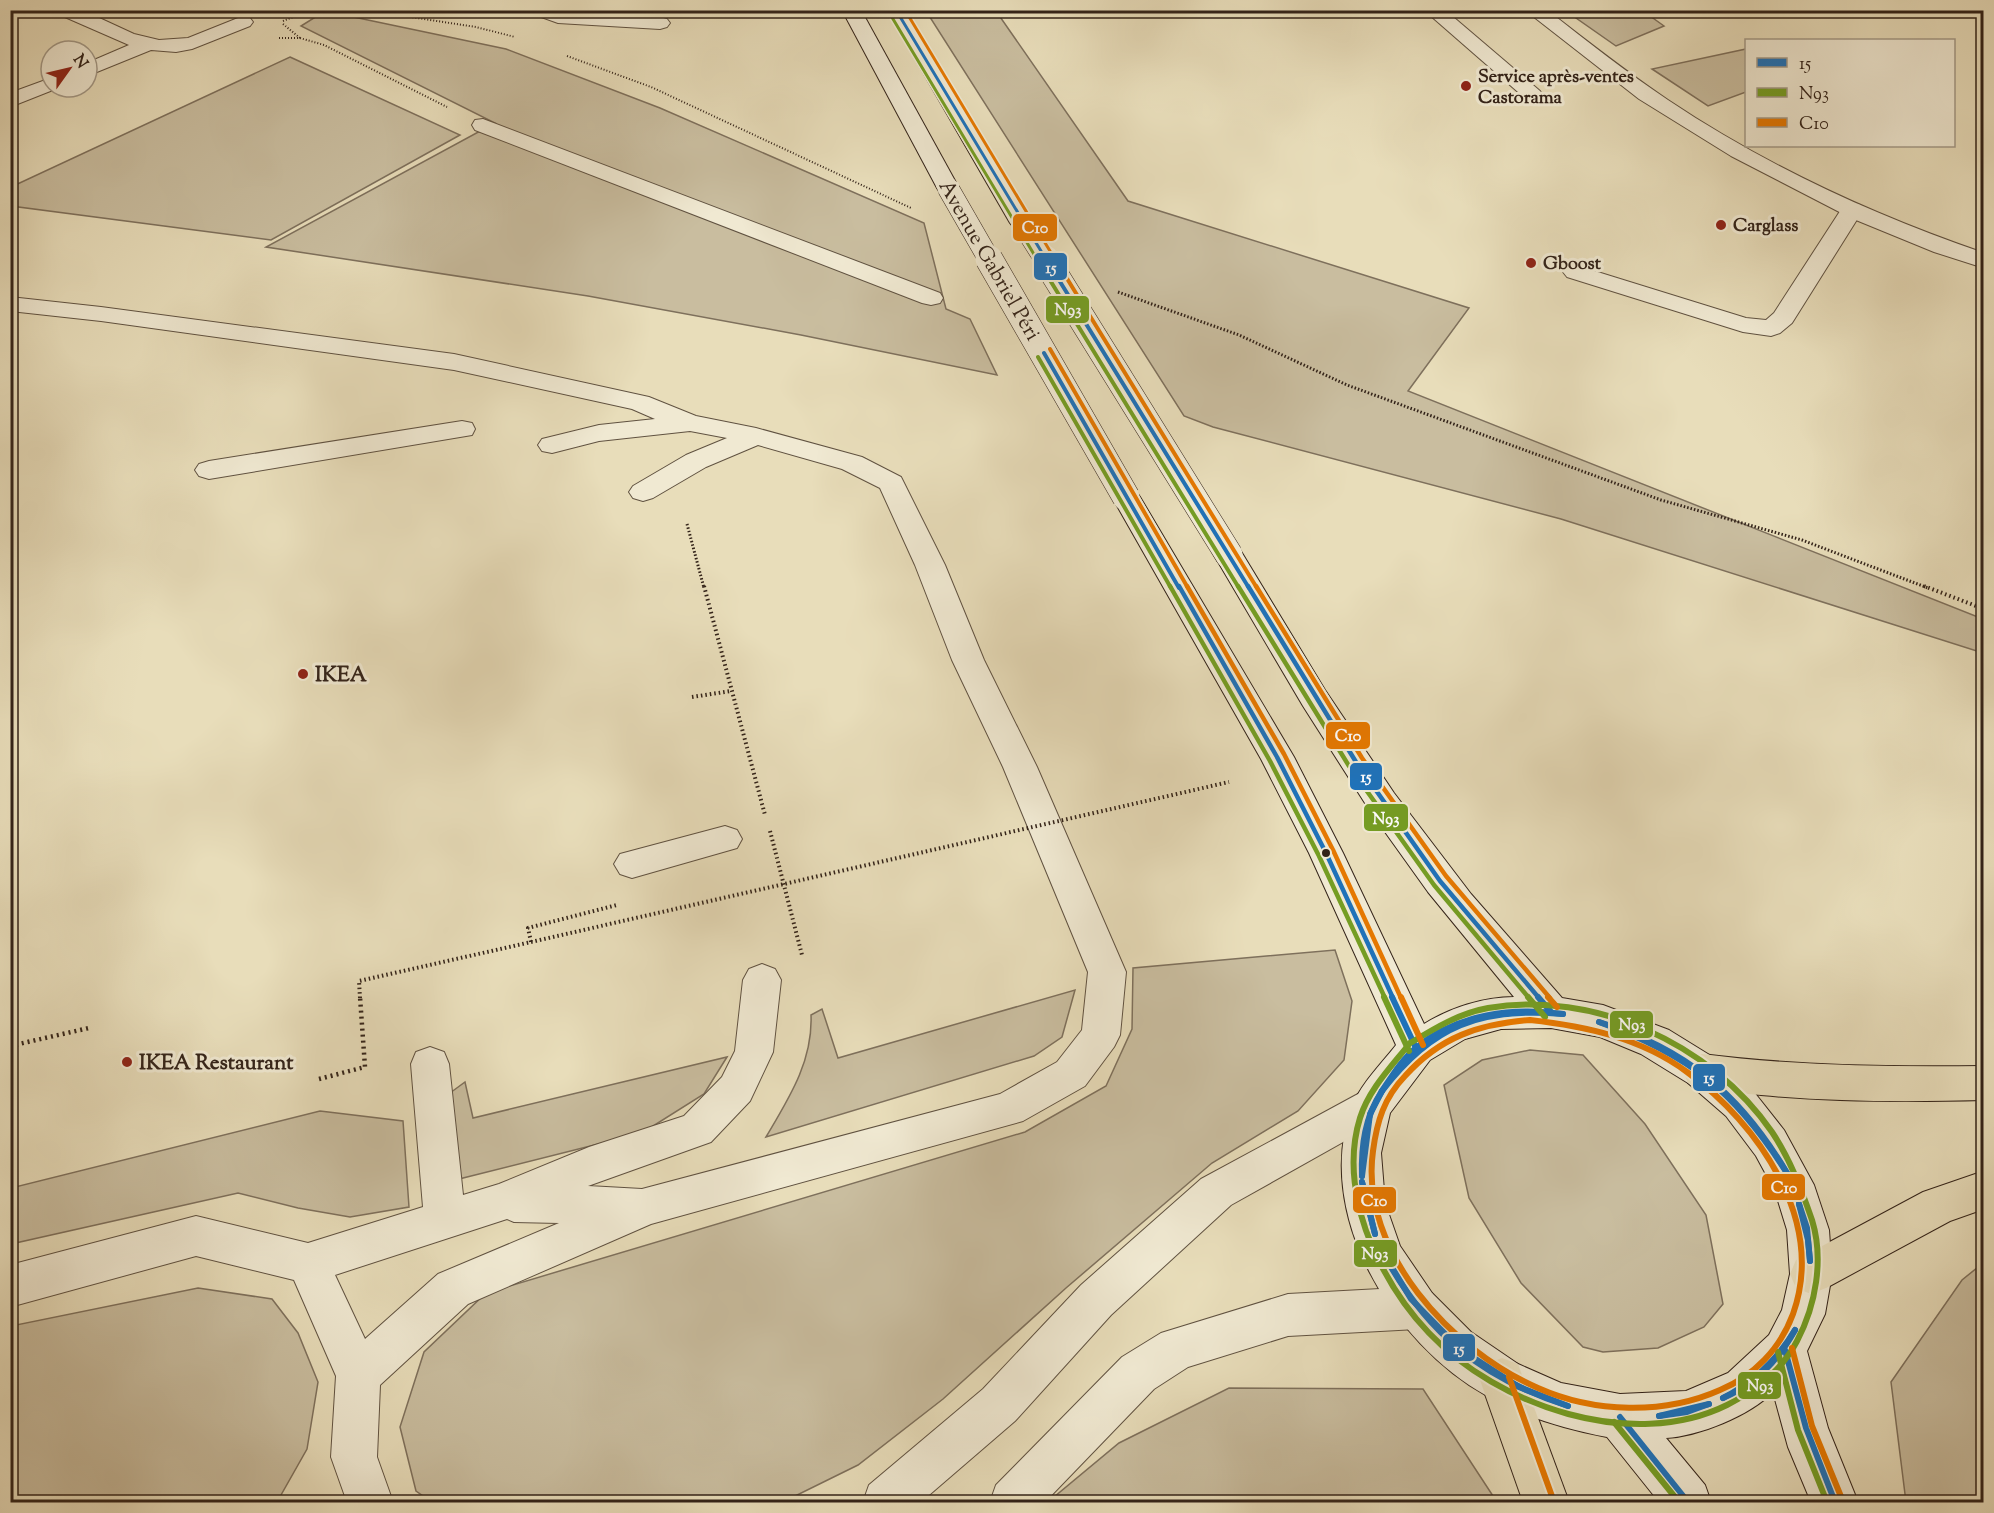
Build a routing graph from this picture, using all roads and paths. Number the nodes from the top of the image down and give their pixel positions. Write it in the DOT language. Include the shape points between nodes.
graph roads {
  1 [pos="65,10"];
  2 [pos="365,10"];
  3 [pos="540,10"];
  4 [pos="851,10"];
  5 [pos="896,10"];
  6 [pos="1433,10"];
  7 [pos="1534,10"];
  8 [pos="280,21"];
  9 [pos="243,22"];
  10 [pos="660,22"];
  11 [pos="515,37"];
  12 [pos="271,38"];
  13 [pos="300,38"];
  14 [pos="146,45"];
  15 [pos="557,52"];
  16 [pos="99,64"];
  17 [pos="39,89"];
  18 [pos="1533,95"];
  19 [pos="10,101"];
  20 [pos="483,125"];
  21 [pos="1852,210"];
  22 [pos="919,211"];
  23 [pos="1983,261"];
  24 [pos="1575,272"];
  25 [pos="1110,289"];
  26 [pos="931,298"];
  27 [pos="10,304"];
  28 [pos="690,423"];
  29 [pos="462,429"];
  30 [pos="756,436"];
  31 [pos="552,445"];
  32 [pos="209,470"];
  33 [pos="643,492"];
  34 [pos="687,524"];
  35 [pos="1983,609"];
  36 [pos="731,691"];
  37 [pos="692,697"];
  38 [pos="1229,782"];
  39 [pos="766,818"];
  40 [pos="769,829"];
  41 [pos="725,839"];
  42 [pos="632,864"];
  43 [pos="627,902"];
  44 [pos="531,942"];
  45 [pos="803,956"];
  46 [pos="762,980"];
  47 [pos="1551,1012"];
  48 [pos="89,1028"];
  49 [pos="10,1046"];
  50 [pos="1416,1048"];
  51 [pos="430,1064"];
  52 [pos="1702,1071"];
  53 [pos="319,1079"];
  54 [pos="1983,1083"];
  55 [pos="1372,1106"];
  56 [pos="1983,1190"];
  57 [pos="502,1202"];
  58 [pos="647,1206"];
  59 [pos="445,1221"];
  60 [pos="308,1263"];
  61 [pos="1811,1274"];
  62 [pos="10,1286"];
  63 [pos="1416,1308"];
  64 [pos="1785,1350"];
  65 [pos="358,1375"];
  66 [pos="1502,1380"];
  67 [pos="1620,1417"];
  68 [pos="370,1503"];
  69 [pos="886,1503"];
  70 [pos="1013,1503"];
  71 [pos="1546,1503"];
  72 [pos="1688,1503"];
  73 [pos="1835,1503"];
  1 -- 14 [label="main road"];
  2 -- 11 [label="path"];
  3 -- 10 [label="main road" via="558,17"];
  4 -- 50 [label="main road, Avenue Gabriel Péri, bridge" via="948,188 1277,757"];
  5 -- 47 [label="main road, bridge" via="1022,223 1312,694 1405,835 1478,929"];
  6 -- 18 [label="main road"];
  7 -- 21 [label="main road" via="1701,130"];
  8 -- 13 [label="path"];
  9 -- 14 [label="main road" via="191,44"];
  12 -- 13 [label="path"];
  13 -- 20 [label="path" via="324,45"];
  14 -- 16 [label="main road"];
  15 -- 22 [label="path" via="651,87"];
  17 -- 19 [label="main road"];
  20 -- 26 [label="main road"];
  21 -- 23 [label="main road"];
  21 -- 24 [label="main road" via="1783,318 1771,328 1743,325"];
  25 -- 35 [label="path" via="1239,335 1347,385 1661,500 1802,540"];
  27 -- 28 [label="main road" via="454,362 640,403"];
  28 -- 30 [label="main road"];
  28 -- 31 [label="main road" via="599,433"];
  29 -- 32 [label="main road"];
  30 -- 33 [label="main road" via="696,461"];
  30 -- 58 [label="main road" via="852,463 891,483 930,565 968,660 1020,767 1107,972 1101,1035 1071,1074 1009,1108"];
  34 -- 36 [label="path"];
  36 -- 37 [label="path"];
  36 -- 39 [label="path"];
  38 -- 44 [label="path, bridge"];
  40 -- 45 [label="path"];
  41 -- 42 [label="main road"];
  43 -- 44 [label="path" via="528,928"];
  44 -- 53 [label="path" via="358,981 365,1067"];
  46 -- 57 [label="main road" via="754,1052 736,1089 697,1129 589,1166"];
  47 -- 50 [label="main road" via="1501,1014 1455,1025"];
  47 -- 52 [label="main road" via="1603,1021 1655,1041"];
  48 -- 49 [label="path"];
  50 -- 55 [label="main road"];
  51 -- 59 [label="main road"];
  52 -- 54 [label="highway" via="1762,1080 1868,1085"];
  52 -- 61 [label="main road" via="1740,1104 1770,1143 1794,1185 1808,1230"];
  55 -- 63 [label="main road" via="1361,1153 1364,1203 1383,1257"];
  55 -- 69 [label="main road" via="1216,1192 1096,1300 999,1405"];
  56 -- 61 [label="highway" via="1938,1206"];
  57 -- 58 [label="main road"];
  57 -- 59 [label="main road"];
  58 -- 65 [label="main road" via="453,1289"];
  59 -- 60 [label="main road"];
  60 -- 62 [label="main road" via="196,1236"];
  60 -- 65 [label="main road"];
  61 -- 64 [label="main road" via="1803,1314"];
  63 -- 66 [label="main road" via="1455,1347"];
  63 -- 70 [label="main road" via="1288,1315 1177,1348 1138,1373"];
  64 -- 67 [label="main road" via="1744,1389 1687,1414"];
  64 -- 73 [label="main road" via="1801,1418"];
  65 -- 68 [label="main road" via="354,1457"];
  66 -- 67 [label="main road" via="1560,1405"];
  66 -- 71 [label="highway"];
  67 -- 72 [label="main road"];
}
